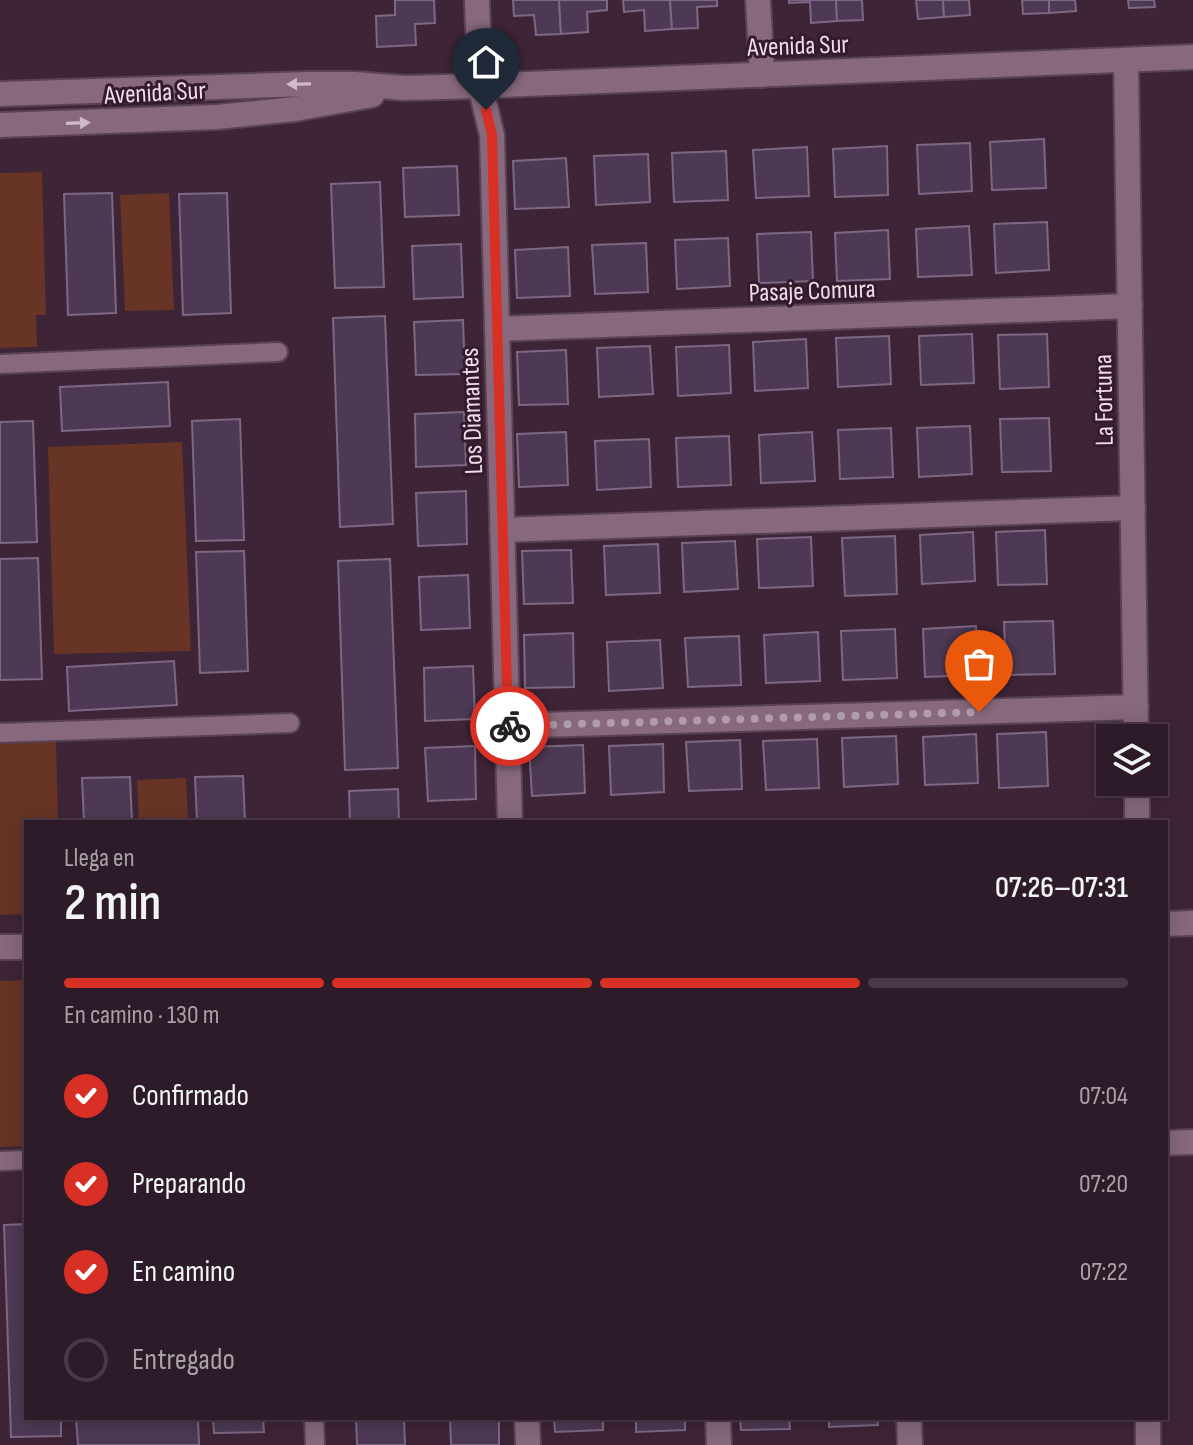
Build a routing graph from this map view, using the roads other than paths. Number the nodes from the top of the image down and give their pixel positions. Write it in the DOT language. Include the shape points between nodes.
graph roads {
  1 [pos="477,0"];
  2 [pos="758,0"];
  3 [pos="1193,57"];
  4 [pos="1126,60"];
  5 [pos="762,75"];
  6 [pos="480,86"];
  7 [pos="405,88"];
  8 [pos="0,94"];
  9 [pos="0,125"];
  10 [pos="1130,306"];
  11 [pos="497,329"];
  12 [pos="278,352"];
  13 [pos="0,364"];
  14 [pos="1133,508"];
  15 [pos="502,530"];
  16 [pos="1136,707"];
  17 [pos="290,723"];
  18 [pos="1136,724"];
  19 [pos="508,726"];
  20 [pos="0,733"];
  21 [pos="1137,796"];
  22 [pos="510,820"];
  23 [pos="1137,820"];
  24 [pos="1193,923"];
  25 [pos="1168,924"];
  26 [pos="0,947"];
  27 [pos="24,947"];
  28 [pos="1193,1142"];
  29 [pos="1168,1143"];
  30 [pos="24,1160"];
  31 [pos="0,1161"];
  32 [pos="314,1420"];
  33 [pos="527,1420"];
  34 [pos="718,1420"];
  35 [pos="909,1420"];
  36 [pos="1148,1420"];
  37 [pos="315,1445"];
  38 [pos="528,1445"];
  39 [pos="719,1445"];
  40 [pos="910,1445"];
  41 [pos="1148,1445"];
  1 -- 6 [label="street, Los Diamantes"];
  2 -- 5 [label="street"];
  3 -- 4 [label="street, Avenida Sur"];
  4 -- 5 [label="street, Avenida Sur"];
  4 -- 10 [label="street, La Fortuna"];
  5 -- 6 [label="street, Avenida Sur"];
  6 -- 7 [label="street, Avenida Sur"];
  6 -- 11 [label="street, Los Diamantes" via="492,135"];
  7 -- 8 [label="street, Avenida Sur, one-way" via="308,84"];
  9 -- 7 [label="street, Avenida Sur, one-way" via="217,117"];
  10 -- 11 [label="street, Pasaje Comura"];
  10 -- 14 [label="street, La Fortuna"];
  11 -- 15 [label="street, Los Diamantes"];
  12 -- 13 [label="lane"];
  14 -- 15 [label="street"];
  14 -- 16 [label="street, La Fortuna"];
  15 -- 19 [label="street, Los Diamantes"];
  16 -- 18 [label="street, La Fortuna"];
  16 -- 19 [label="street"];
  17 -- 20 [label="lane"];
  19 -- 22 [label="street, Los Diamantes"];
  21 -- 23 [label="street"];
  24 -- 25 [label="street"];
  26 -- 27 [label="street"];
  28 -- 29 [label="street"];
  30 -- 31 [label="lane"];
  32 -- 37 [label="lane"];
  33 -- 38 [label="street"];
  34 -- 39 [label="street"];
  35 -- 40 [label="street"];
  36 -- 41 [label="street"];
}
